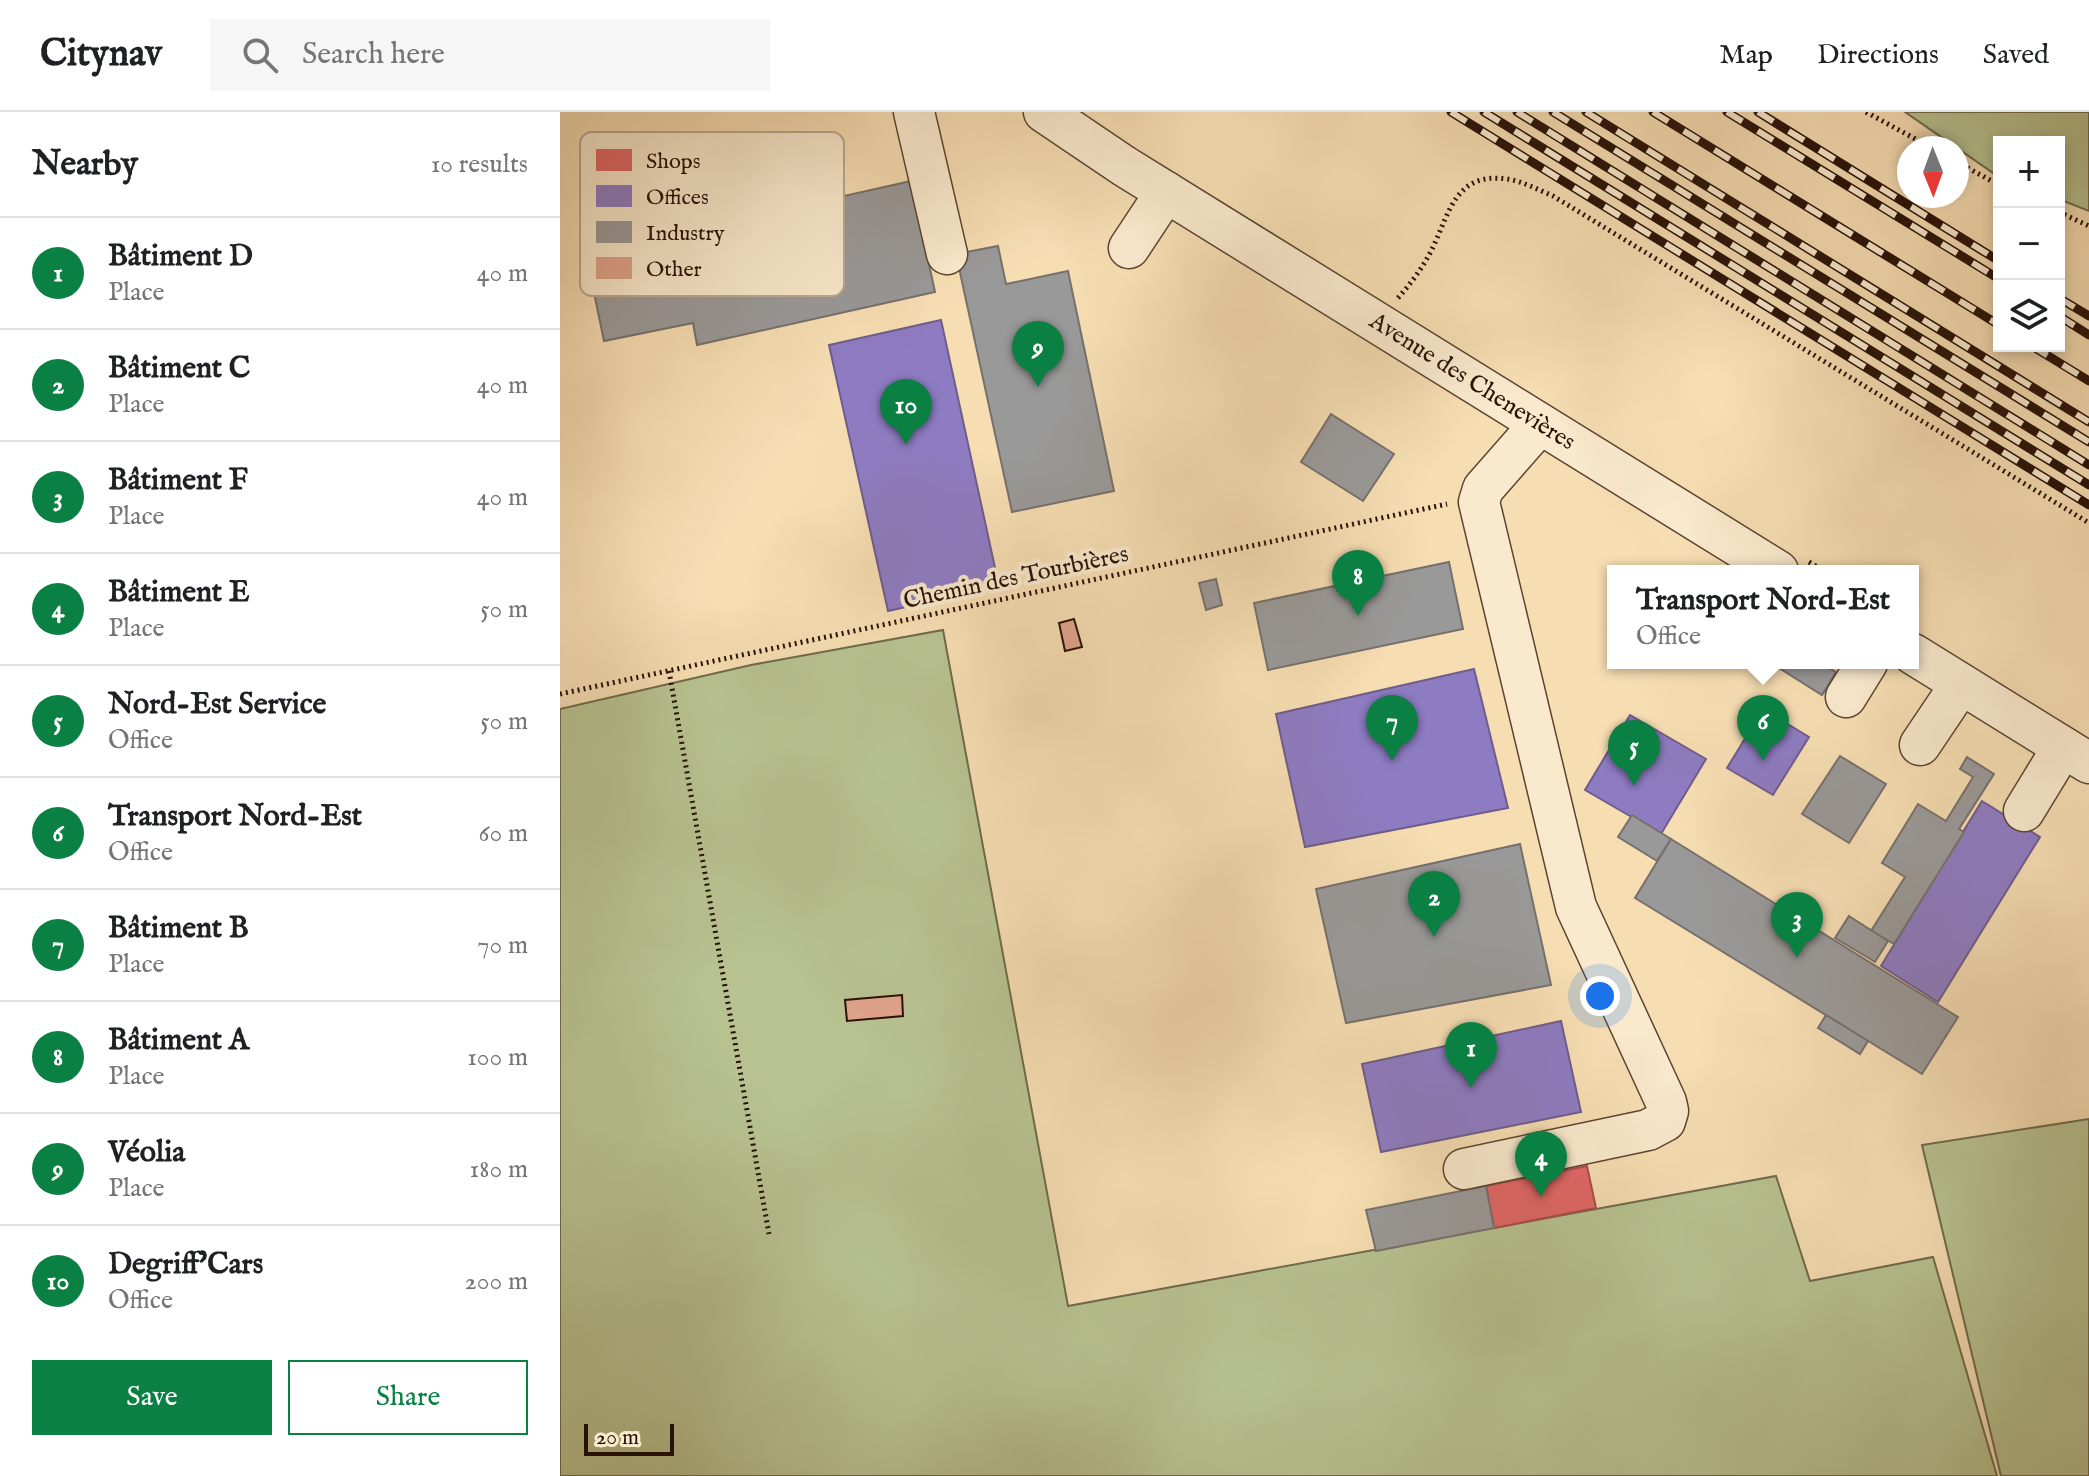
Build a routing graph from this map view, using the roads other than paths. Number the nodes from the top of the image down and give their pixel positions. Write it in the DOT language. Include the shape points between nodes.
graph roads {
  1 [pos="914,112"];
  2 [pos="1044,112"];
  3 [pos="1166,192"];
  4 [pos="1129,248"];
  5 [pos="947,254"];
  6 [pos="1540,424"];
  7 [pos="1768,565"];
  8 [pos="1919,658"];
  9 [pos="1863,669"];
  10 [pos="1961,684"];
  11 [pos="1846,697"];
  12 [pos="1920,745"];
  13 [pos="2076,755"];
  14 [pos="2024,811"];
  15 [pos="1464,1169"];
  1 -- 5 [label="street"];
  2 -- 3 [label="street, Avenue des Chenevières"];
  3 -- 4 [label="street"];
  3 -- 6 [label="street, Avenue des Chenevières"];
  6 -- 7 [label="street, Avenue des Chenevières"];
  6 -- 15 [label="street" via="1479,497 1576,907 1668,1111 1665,1121 1648,1130"];
  8 -- 10 [label="street"];
  9 -- 11 [label="street"];
  10 -- 12 [label="street"];
  10 -- 13 [label="street"];
  13 -- 14 [label="street"];
}
